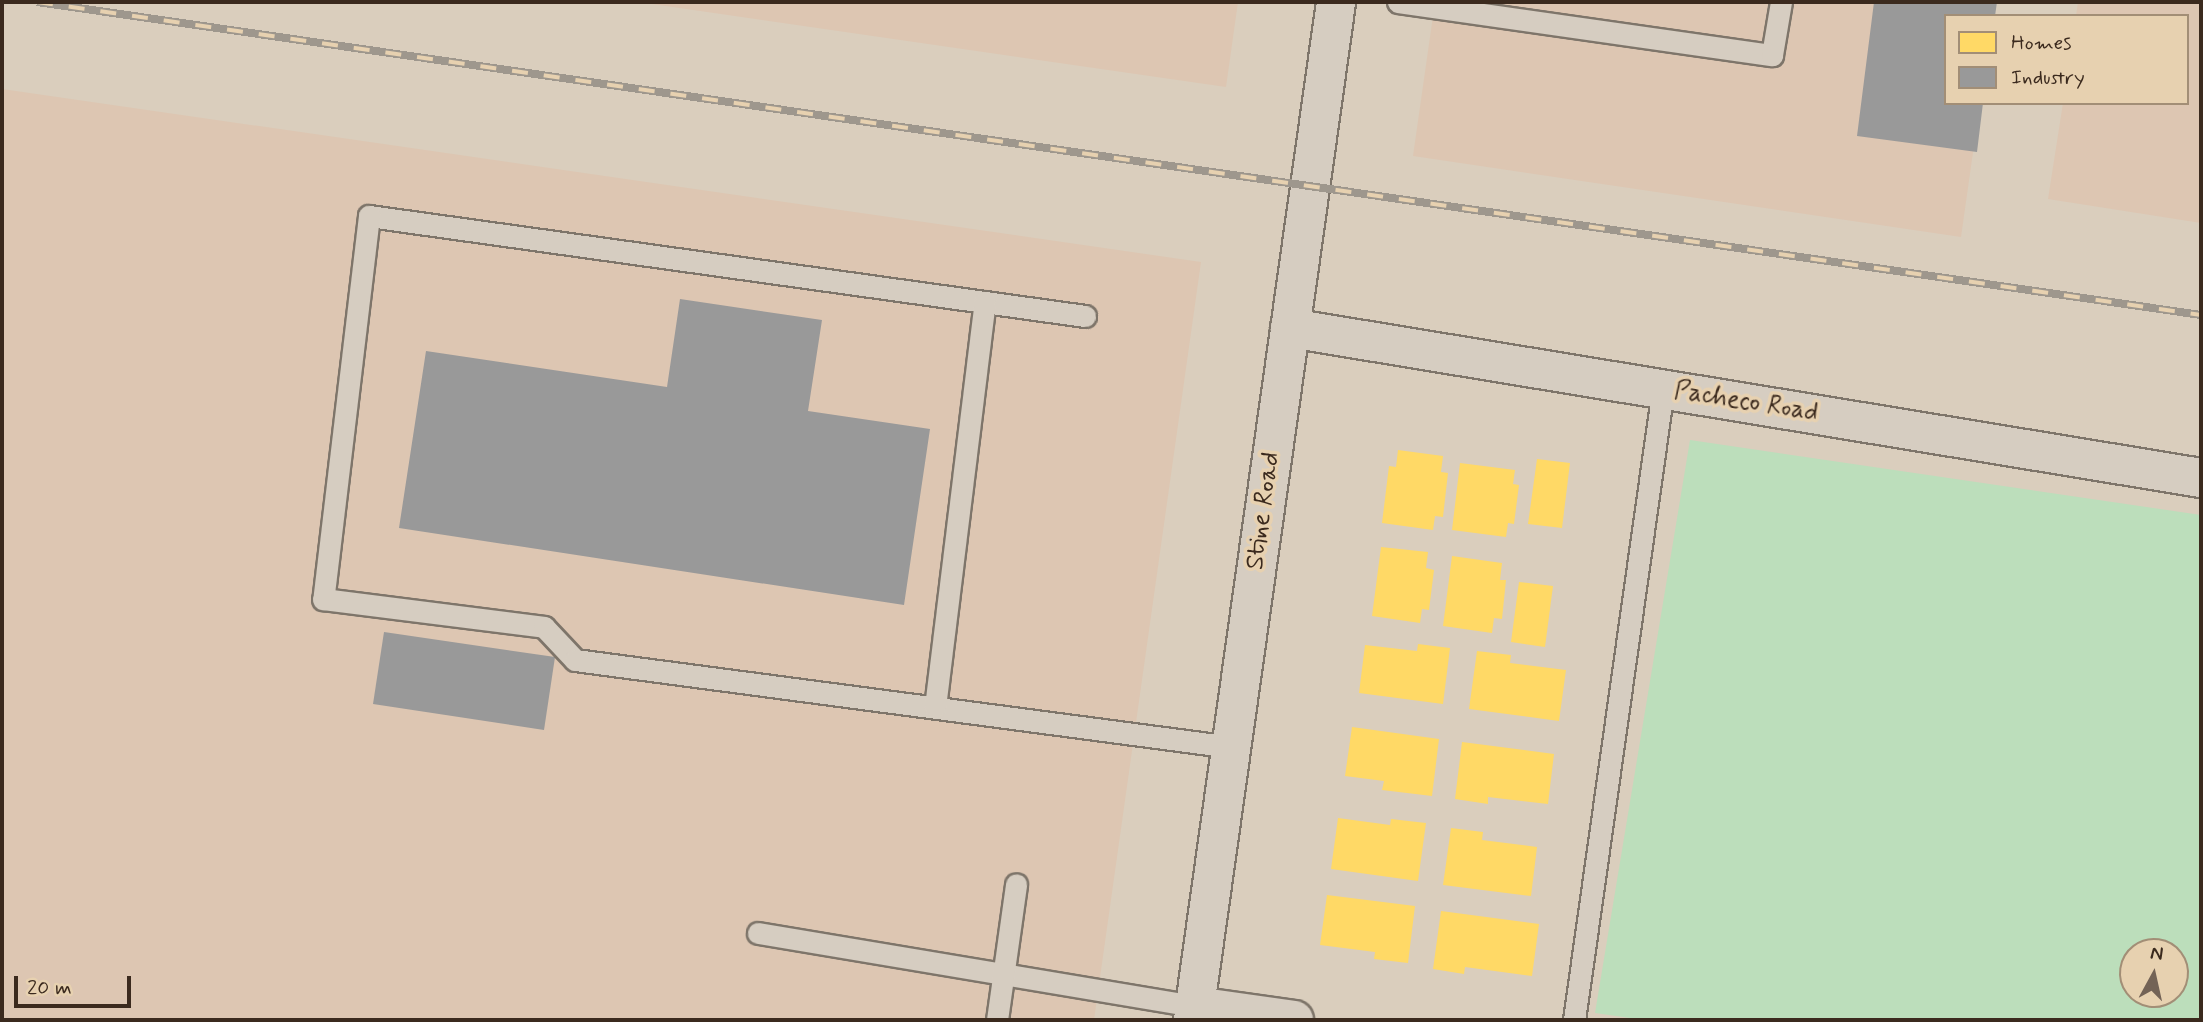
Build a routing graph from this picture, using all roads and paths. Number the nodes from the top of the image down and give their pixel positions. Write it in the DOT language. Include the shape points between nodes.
graph roads {
  1 [pos="1336,2"];
  2 [pos="1398,2"];
  3 [pos="1781,2"];
  4 [pos="985,302"];
  5 [pos="1085,316"];
  6 [pos="1290,328"];
  7 [pos="1663,389"];
  8 [pos="2201,478"];
  9 [pos="935,707"];
  10 [pos="1231,747"];
  11 [pos="1016,884"];
  12 [pos="758,933"];
  13 [pos="1004,973"];
  14 [pos="1194,1013"];
  15 [pos="997,1020"];
  16 [pos="1294,1020"];
  17 [pos="1574,1020"];
  1 -- 6 [label="street, Stine Road"];
  2 -- 3 [label="lane" via="1772,55"];
  4 -- 5 [label="lane"];
  4 -- 9 [label="lane"];
  4 -- 9 [label="lane" via="369,216 323,599 544,627 575,660"];
  6 -- 7 [label="street, Pacheco Road"];
  6 -- 10 [label="street, Stine Road"];
  7 -- 8 [label="street, Pacheco Road"];
  7 -- 17 [label="lane"];
  9 -- 10 [label="lane"];
  10 -- 14 [label="street, Stine Road"];
  11 -- 13 [label="lane"];
  12 -- 13 [label="lane"];
  13 -- 14 [label="lane"];
  13 -- 15 [label="lane"];
  14 -- 16 [label="street"];
}
